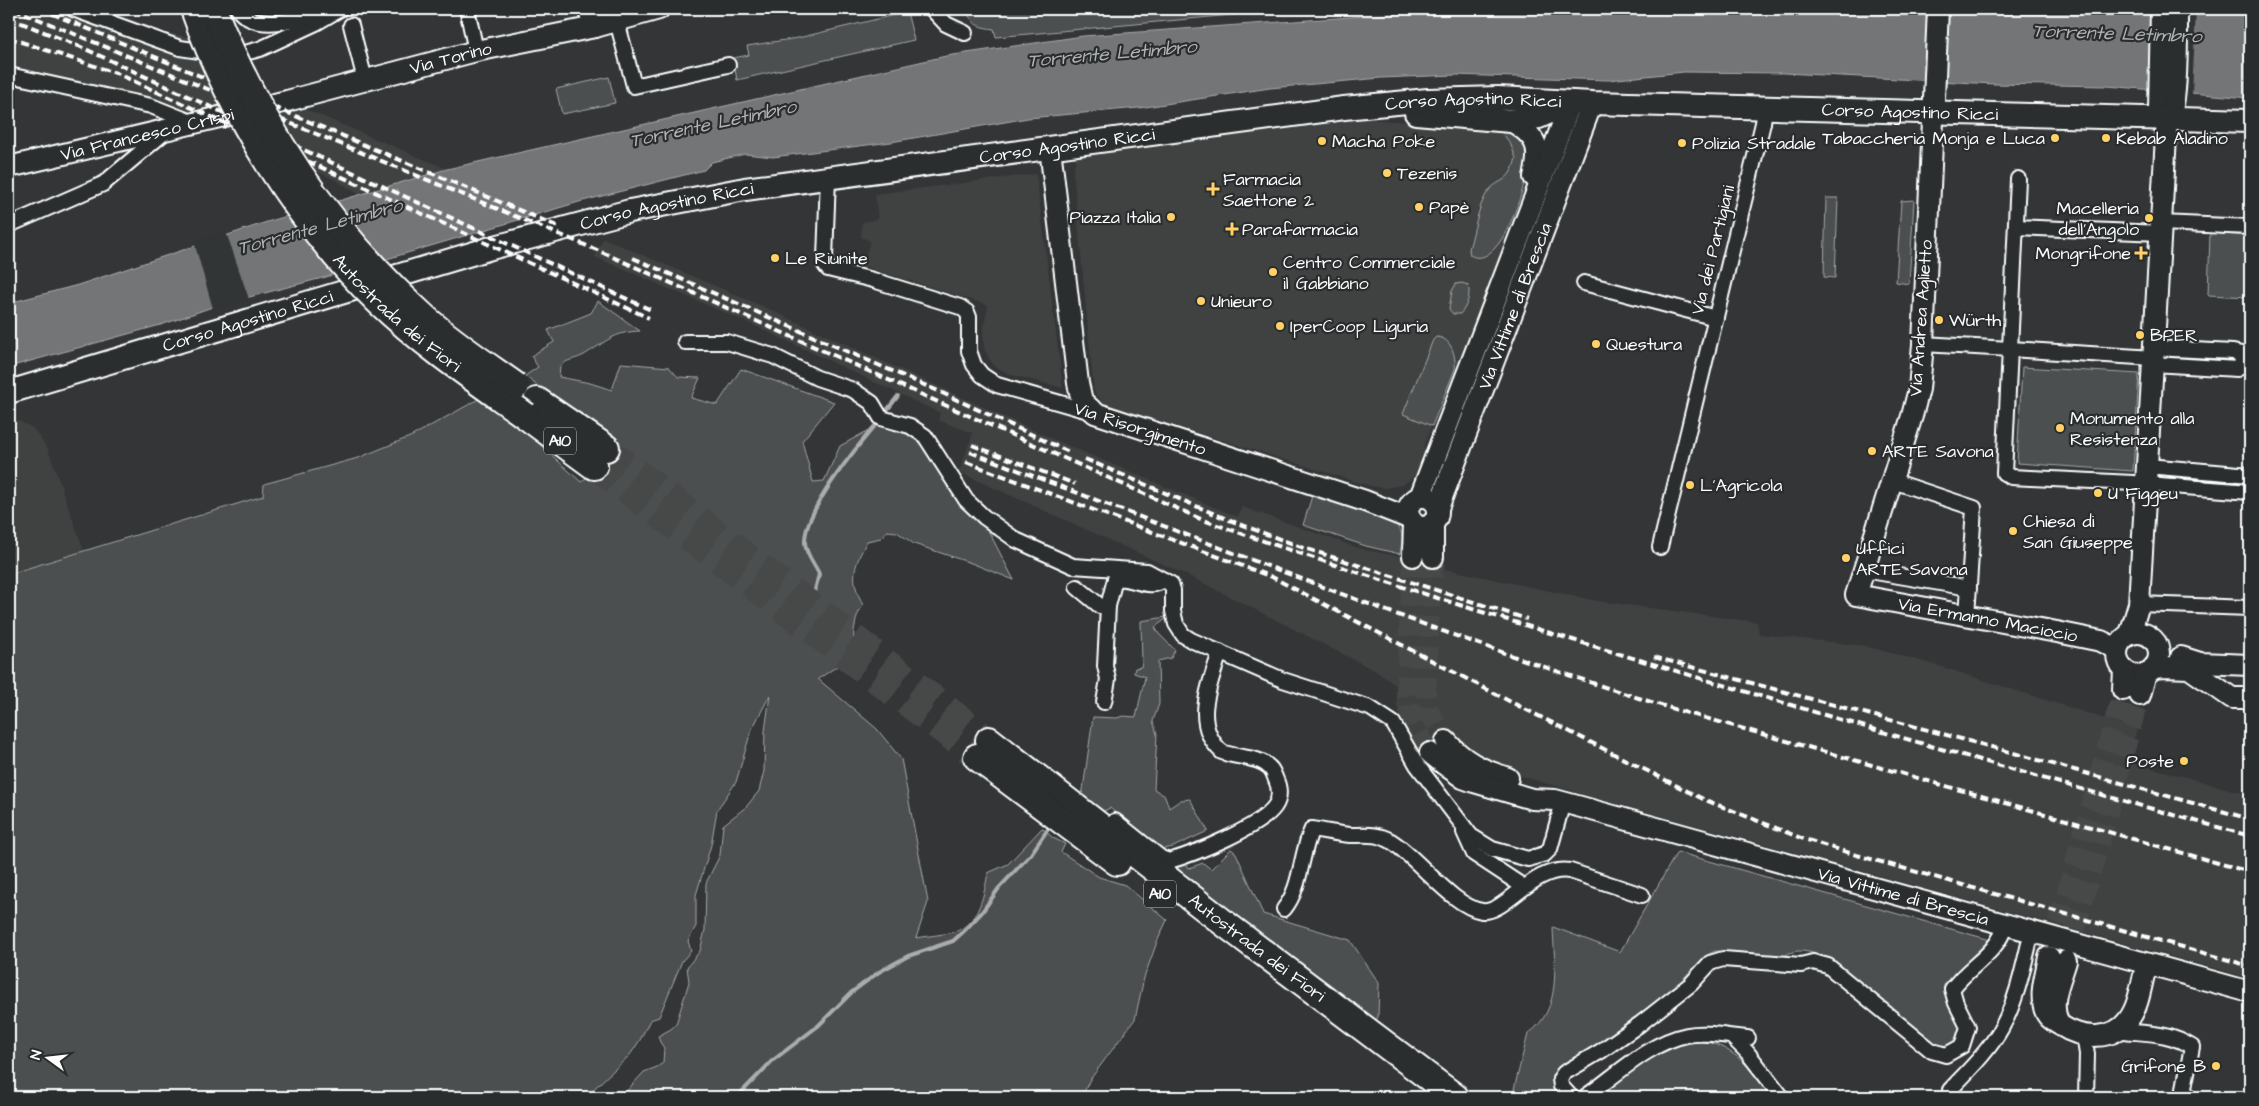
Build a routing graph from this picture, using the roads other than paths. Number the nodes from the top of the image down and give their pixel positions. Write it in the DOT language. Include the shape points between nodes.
graph roads {
  1 [pos="73,9"];
  2 [pos="194,9"];
  3 [pos="213,9"];
  4 [pos="238,9"];
  5 [pos="324,9"];
  6 [pos="340,9"];
  7 [pos="467,9"];
  8 [pos="659,9"];
  9 [pos="932,9"];
  10 [pos="1938,9"];
  11 [pos="2161,9"];
  12 [pos="2169,9"];
  13 [pos="2177,9"];
  14 [pos="591,18"];
  15 [pos="617,21"];
  16 [pos="351,26"];
  17 [pos="965,33"];
  18 [pos="476,51"];
  19 [pos="728,65"];
  20 [pos="9,75"];
  21 [pos="365,80"];
  22 [pos="287,101"];
  23 [pos="1933,102"];
  24 [pos="1581,103"];
  25 [pos="2167,105"];
  26 [pos="1765,106"];
  27 [pos="1344,108"];
  28 [pos="1511,121"];
  29 [pos="2250,121"];
  30 [pos="194,123"];
  31 [pos="169,129"];
  32 [pos="1050,148"];
  33 [pos="9,168"];
  34 [pos="828,178"];
  35 [pos="2018,178"];
  36 [pos="1525,223"];
  37 [pos="9,225"];
  38 [pos="2016,227"];
  39 [pos="2250,227"];
  40 [pos="2161,228"];
  41 [pos="1584,283"];
  42 [pos="1716,318"];
  43 [pos="685,342"];
  44 [pos="1923,344"];
  45 [pos="2010,349"];
  46 [pos="2154,357"];
  47 [pos="9,392"];
  48 [pos="532,408"];
  49 [pos="1095,413"];
  50 [pos="600,457"];
  51 [pos="2147,475"];
  52 [pos="2250,475"];
  53 [pos="1893,481"];
  54 [pos="2250,492"];
  55 [pos="1421,512"];
  56 [pos="1660,547"];
  57 [pos="1423,556"];
  58 [pos="1864,570"];
  59 [pos="1164,580"];
  60 [pos="1077,588"];
  61 [pos="1969,588"];
  62 [pos="1856,595"];
  63 [pos="2139,604"];
  64 [pos="1108,606"];
  65 [pos="2250,608"];
  66 [pos="1967,616"];
  67 [pos="2117,649"];
  68 [pos="1220,652"];
  69 [pos="2147,652"];
  70 [pos="2250,665"];
  71 [pos="2124,670"];
  72 [pos="2250,698"];
  73 [pos="1104,702"];
  74 [pos="1438,747"];
  75 [pos="983,749"];
  76 [pos="1559,801"];
  77 [pos="1115,821"];
  78 [pos="1460,823"];
  79 [pos="1524,887"];
  80 [pos="1642,895"];
  81 [pos="1284,909"];
  82 [pos="2006,924"];
  83 [pos="2032,931"];
  84 [pos="2058,959"];
  85 [pos="2146,964"];
  86 [pos="2250,992"];
  87 [pos="1346,1026"];
  88 [pos="2116,1030"];
  89 [pos="2084,1035"];
  90 [pos="1732,1037"];
  91 [pos="1748,1038"];
  92 [pos="1950,1090"];
  93 [pos="1425,1097"];
  94 [pos="1455,1097"];
  95 [pos="1570,1097"];
  96 [pos="1585,1097"];
  97 [pos="1782,1097"];
  98 [pos="2086,1097"];
  99 [pos="2188,1097"];
  1 -- 6 [label="street" via="180,48 233,56 260,49"];
  2 -- 48 [label="highway, Autostrada dei Fiori / A10, bridge" via="222,79 249,129 311,226 344,265 419,337"];
  3 -- 48 [label="highway, Autostrada dei Fiori / A10, bridge" via="269,127 329,216 363,256 426,318"];
  4 -- 5 [label="street" via="248,18 264,22"];
  7 -- 18 [label="street"];
  8 -- 15 [label="street, Via Torino"];
  9 -- 17 [label="street" via="946,24"];
  10 -- 23 [label="street, Via Andrea Aglietto"];
  11 -- 25 [label="street"];
  12 -- 25 [label="street"];
  13 -- 25 [label="street"];
  14 -- 15 [label="street, Via Torino"];
  14 -- 18 [label="street, Via Torino"];
  15 -- 19 [label="street" via="634,86"];
  16 -- 21 [label="street"];
  18 -- 21 [label="street, Via Torino"];
  20 -- 30 [label="street" via="151,106"];
  21 -- 22 [label="street, Via Torino"];
  22 -- 30 [label="street, Via Francesco Crispi"];
  23 -- 25 [label="main road, Corso Agostino Ricci"];
  23 -- 26 [label="main road, Corso Agostino Ricci"];
  23 -- 44 [label="street, Via Andrea Aglietto"];
  24 -- 26 [label="main road, Corso Agostino Ricci"];
  24 -- 27 [label="main road, Corso Agostino Ricci" via="1498,98 1428,100"];
  24 -- 28 [label="main road, Corso Agostino Ricci" via="1539,117"];
  24 -- 36 [label="street, Via Vittime di Brescia"];
  24 -- 55 [label="street, Via Vittime di Brescia"];
  25 -- 29 [label="main road, Corso Agostino Ricci"];
  25 -- 40 [label="street"];
  26 -- 42 [label="street, Via dei Partigiani" via="1764,123"];
  27 -- 28 [label="main road, Corso Agostino Ricci"];
  27 -- 32 [label="main road, Corso Agostino Ricci"];
  28 -- 36 [label="street, Via Vittime di Brescia" via="1534,138 1537,150 1537,164 1524,208"];
  30 -- 31 [label="street, Via Francesco Crispi"];
  31 -- 33 [label="street, Via Francesco Crispi"];
  31 -- 37 [label="street" via="103,184"];
  32 -- 34 [label="main road, Corso Agostino Ricci"];
  32 -- 49 [label="street" via="1078,383 1082,400"];
  34 -- 47 [label="main road, Corso Agostino Ricci" via="745,189 622,214 491,248"];
  34 -- 49 [label="street, Via Risorgimento" via="825,258 828,269 967,312 969,352 982,376 1002,387"];
  35 -- 38 [label="street"];
  36 -- 55 [label="street, Via Vittime di Brescia"];
  38 -- 40 [label="street"];
  38 -- 45 [label="street"];
  39 -- 40 [label="street"];
  40 -- 46 [label="street"];
  41 -- 42 [label="street"];
  42 -- 56 [label="street, Via dei Partigiani"];
  43 -- 59 [label="street" via="727,342 747,347 853,390 872,403 881,418 910,426 925,436 966,500 1016,540 1073,566 1147,571"];
  44 -- 45 [label="street"];
  44 -- 53 [label="street, Via Andrea Aglietto" via="1919,389"];
  45 -- 46 [label="street"];
  45 -- 51 [label="street" via="2004,473 2012,477"];
  46 -- 46 [label="street" via="2237,369 2243,358 2233,352"];
  46 -- 51 [label="street"];
  48 -- 50 [label="highway, Autostrada dei Fiori / A10"];
  49 -- 55 [label="street, Via Risorgimento" via="1365,501"];
  51 -- 52 [label="street"];
  51 -- 54 [label="street"];
  51 -- 63 [label="street"];
  53 -- 58 [label="street, Via Andrea Aglietto"];
  53 -- 61 [label="street" via="1974,508"];
  55 -- 57 [label="street, Via Vittime di Brescia"];
  58 -- 61 [label="street, Via Ermanno Maciocio"];
  58 -- 62 [label="street, Via Andrea Aglietto"];
  59 -- 64 [label="street" via="1159,584 1140,584 1115,579"];
  59 -- 68 [label="street" via="1173,590 1173,611 1183,635"];
  60 -- 64 [label="street" via="1100,606"];
  61 -- 66 [label="street"];
  62 -- 66 [label="street, Via Ermanno Maciocio"];
  63 -- 65 [label="street"];
  63 -- 69 [label="street"];
  64 -- 73 [label="street" via="1105,666 1108,679"];
  66 -- 67 [label="street, Via Ermanno Maciocio" via="2101,641"];
  67 -- 69 [label="street" via="2120,643"];
  67 -- 71 [label="street" via="2118,660"];
  68 -- 77 [label="street" via="1205,701 1208,732 1222,752 1264,762 1271,768 1278,784 1276,805 1257,822 1169,861"];
  68 -- 78 [label="street" via="1283,680 1370,708 1392,723 1417,765"];
  69 -- 70 [label="street" via="2200,663"];
  69 -- 71 [label="street" via="2134,675"];
  69 -- 71 [label="street" via="2131,692"];
  69 -- 72 [label="street" via="2164,667 2189,668 2232,698"];
  74 -- 76 [label="street, Via Vittime di Brescia" via="1445,766 1469,780 1532,799"];
  75 -- 87 [label="highway, Autostrada dei Fiori / A10"];
  76 -- 78 [label="street" via="1550,850 1540,857 1528,859 1492,849 1471,836"];
  76 -- 82 [label="street, Via Vittime di Brescia"];
  78 -- 79 [label="street" via="1474,854"];
  79 -- 80 [label="street" via="1559,869"];
  79 -- 81 [label="street" via="1483,911 1469,907 1448,891 1392,841 1379,836 1312,829 1291,901"];
  82 -- 83 [label="street, Via Vittime di Brescia"];
  82 -- 95 [label="street" via="1996,946 1952,989 1968,1027 1962,1046 1946,1056 1932,1051 1828,966 1813,962 1801,965 1723,958 1710,963 1691,984 1640,1024 1564,1072 1560,1079"];
  83 -- 85 [label="street, Via Vittime di Brescia"];
  83 -- 92 [label="street" via="2003,1027"];
  84 -- 89 [label="street" via="2042,993 2046,1014 2051,1020"];
  85 -- 86 [label="street, Via Vittime di Brescia"];
  85 -- 88 [label="street" via="2136,1006 2129,1019"];
  87 -- 93 [label="highway, Autostrada dei Fiori / A10"];
  87 -- 94 [label="highway, Autostrada dei Fiori / A10"];
  88 -- 89 [label="street" via="2098,1036"];
  88 -- 99 [label="street" via="2158,1033 2192,1047 2184,1088"];
  89 -- 98 [label="street"];
  90 -- 91 [label="street"];
  90 -- 96 [label="street" via="1718,1033 1688,1035 1664,1042"];
  90 -- 97 [label="street" via="1748,1052"];
}
